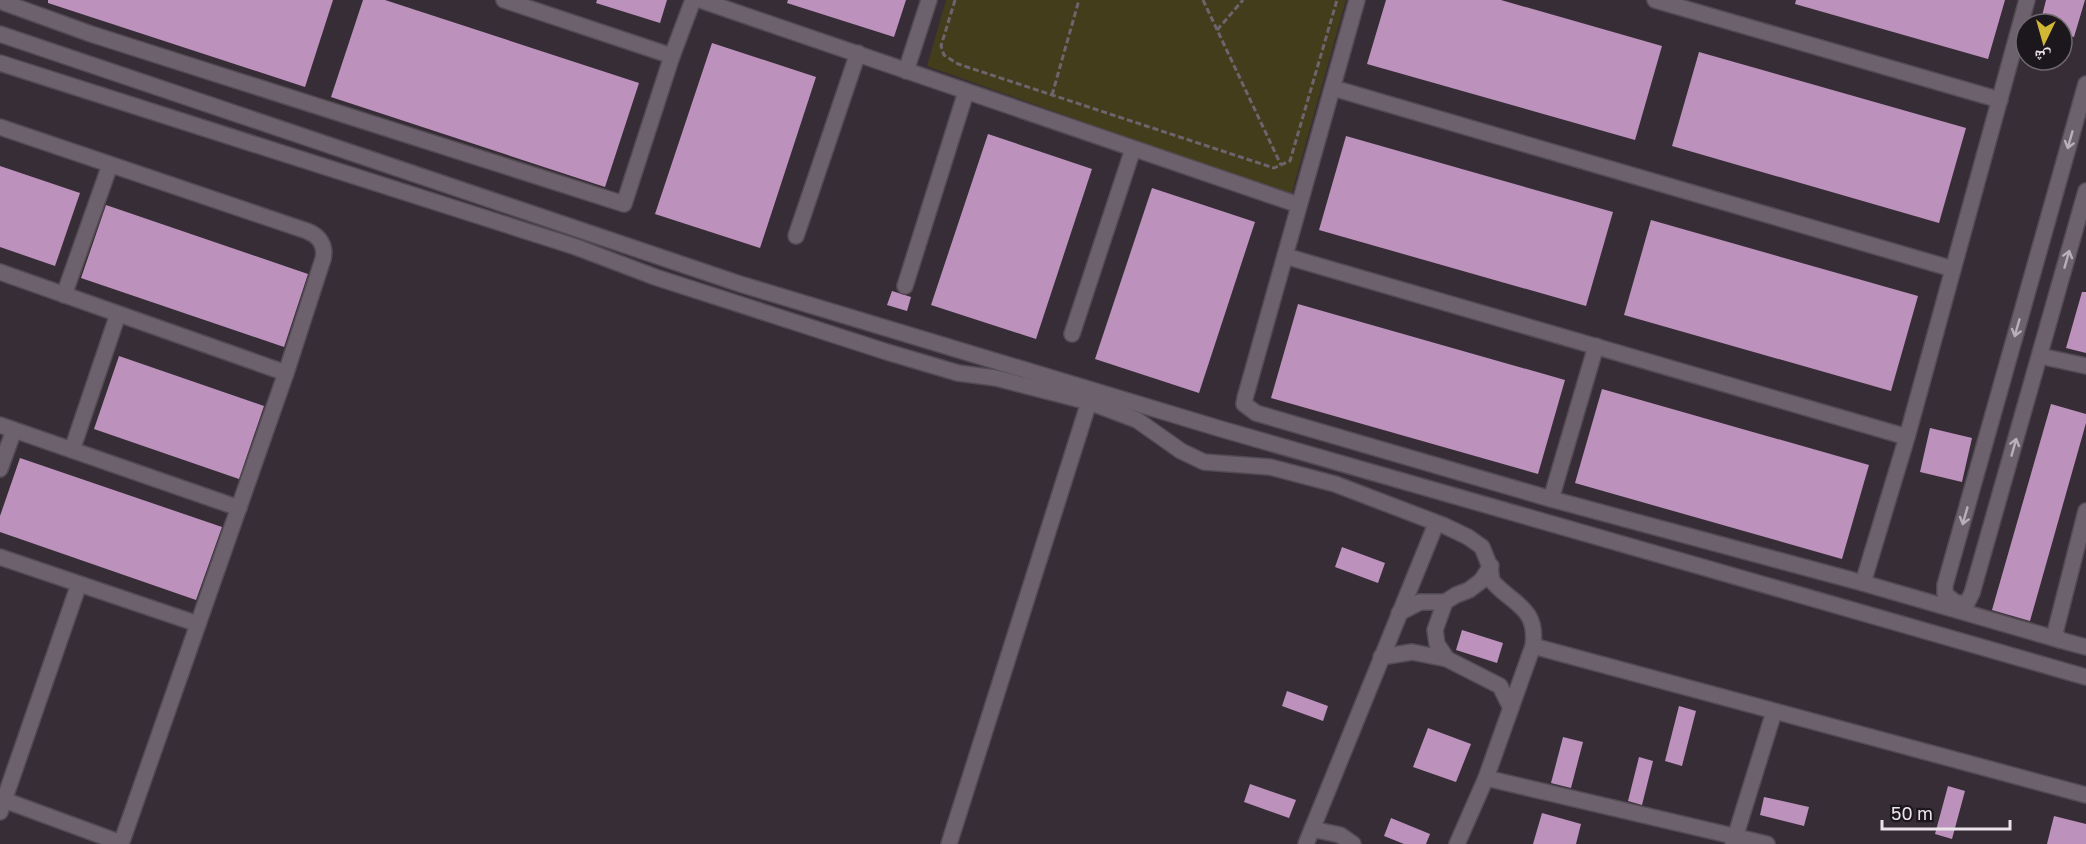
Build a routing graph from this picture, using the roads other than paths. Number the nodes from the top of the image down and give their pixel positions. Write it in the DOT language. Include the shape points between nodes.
graph roads {
  1 [pos="6,0"];
  2 [pos="504,0"];
  3 [pos="693,0"];
  4 [pos="700,0"];
  5 [pos="930,0"];
  6 [pos="1357,0"];
  7 [pos="1655,0"];
  8 [pos="2027,0"];
  9 [pos="0,34"];
  10 [pos="858,53"];
  11 [pos="672,56"];
  12 [pos="0,63"];
  13 [pos="906,71"];
  14 [pos="2086,84"];
  15 [pos="1333,88"];
  16 [pos="966,92"];
  17 [pos="2000,100"];
  18 [pos="0,127"];
  19 [pos="1133,149"];
  20 [pos="110,165"];
  21 [pos="2086,191"];
  22 [pos="1299,205"];
  23 [pos="796,236"];
  24 [pos="1285,256"];
  25 [pos="1953,269"];
  26 [pos="0,272"];
  27 [pos="904,286"];
  28 [pos="64,295"];
  29 [pos="118,314"];
  30 [pos="1072,334"];
  31 [pos="1596,346"];
  32 [pos="2040,356"];
  33 [pos="2086,366"];
  34 [pos="286,373"];
  35 [pos="1089,402"];
  36 [pos="7,428"];
  37 [pos="1907,437"];
  38 [pos="72,450"];
  39 [pos="0,469"];
  40 [pos="1551,499"];
  41 [pos="239,508"];
  42 [pos="2085,515"];
  43 [pos="1436,524"];
  44 [pos="0,557"];
  45 [pos="1491,566"];
  46 [pos="79,584"];
  47 [pos="1863,584"];
  48 [pos="1445,602"];
  49 [pos="1399,613"];
  50 [pos="198,624"];
  51 [pos="2060,640"];
  52 [pos="1533,646"];
  53 [pos="2086,647"];
  54 [pos="1381,657"];
  55 [pos="1447,659"];
  56 [pos="2086,677"];
  57 [pos="1511,708"];
  58 [pos="1774,712"];
  59 [pos="1486,778"];
  60 [pos="2086,795"];
  61 [pos="2,806"];
  62 [pos="1312,829"];
  63 [pos="1734,840"];
  64 [pos="121,843"];
  65 [pos="949,844"];
  66 [pos="1305,844"];
  67 [pos="1353,844"];
  68 [pos="1457,844"];
  69 [pos="1767,844"];
  1 -- 11 [label="street" via="5,3 91,34 624,204"];
  2 -- 11 [label="street"];
  3 -- 11 [label="street"];
  4 -- 10 [label="street"];
  5 -- 13 [label="street"];
  6 -- 15 [label="street"];
  7 -- 17 [label="street"];
  8 -- 17 [label="street"];
  9 -- 56 [label="street" via="740,284 1221,429"];
  10 -- 13 [label="street"];
  10 -- 23 [label="street"];
  12 -- 35 [label="street" via="576,247 876,349 958,373 996,378"];
  13 -- 16 [label="street"];
  14 -- 32 [label="street, one-way" via="1945,585 1945,594 1956,603 1966,603 1972,593"];
  15 -- 22 [label="street"];
  15 -- 25 [label="street"];
  16 -- 19 [label="street"];
  16 -- 27 [label="street"];
  17 -- 25 [label="street"];
  18 -- 20 [label="street"];
  19 -- 22 [label="street"];
  19 -- 30 [label="street"];
  20 -- 28 [label="street"];
  20 -- 34 [label="street" via="318,237 324,247 324,259"];
  32 -- 21 [label="street, one-way"];
  22 -- 24 [label="street"];
  24 -- 31 [label="street"];
  24 -- 40 [label="street" via="1245,398 1249,409"];
  25 -- 37 [label="street"];
  26 -- 28 [label="street"];
  28 -- 29 [label="street"];
  29 -- 34 [label="street"];
  29 -- 38 [label="street"];
  31 -- 37 [label="street"];
  31 -- 40 [label="street"];
  32 -- 33 [label="street"];
  34 -- 41 [label="street"];
  35 -- 43 [label="street" via="1137,420 1203,462 1270,467 1335,484"];
  35 -- 65 [label="street"];
  36 -- 38 [label="street"];
  36 -- 39 [label="street"];
  37 -- 47 [label="street"];
  38 -- 41 [label="street"];
  40 -- 47 [label="street"];
  41 -- 50 [label="street"];
  42 -- 51 [label="street" via="2055,633"];
  43 -- 45 [label="street" via="1482,547"];
  43 -- 49 [label="street"];
  44 -- 46 [label="street"];
  45 -- 48 [label="street" via="1481,582"];
  45 -- 52 [label="street" via="1492,581 1530,617 1535,631"];
  46 -- 50 [label="street"];
  46 -- 61 [label="street"];
  47 -- 51 [label="street"];
  48 -- 49 [label="street" via="1420,602"];
  48 -- 55 [label="street" via="1435,630 1437,644"];
  49 -- 54 [label="street"];
  50 -- 64 [label="street"];
  51 -- 53 [label="street"];
  52 -- 57 [label="street"];
  52 -- 58 [label="street"];
  54 -- 55 [label="street" via="1412,652"];
  54 -- 62 [label="street"];
  55 -- 57 [label="street" via="1500,686"];
  57 -- 59 [label="street"];
  58 -- 60 [label="street"];
  58 -- 63 [label="street"];
  59 -- 63 [label="street"];
  59 -- 68 [label="street"];
  61 -- 64 [label="street"];
  62 -- 66 [label="street"];
  62 -- 67 [label="street" via="1341,835"];
  63 -- 69 [label="street"];
}
